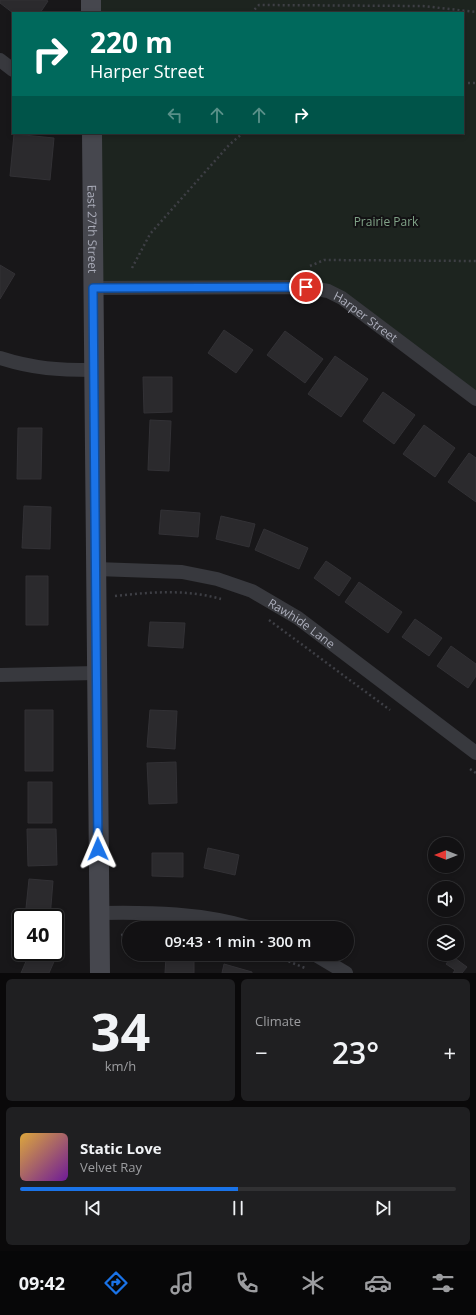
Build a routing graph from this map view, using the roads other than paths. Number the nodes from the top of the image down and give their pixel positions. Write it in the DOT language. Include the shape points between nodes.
graph roads {
  1 [pos="91,0"];
  2 [pos="91,12"];
  3 [pos="0,60"];
  4 [pos="12,69"];
  5 [pos="92,134"];
  6 [pos="93,288"];
  7 [pos="0,358"];
  8 [pos="94,370"];
  9 [pos="476,399"];
  10 [pos="96,569"];
  11 [pos="97,674"];
  12 [pos="0,675"];
  13 [pos="476,754"];
  14 [pos="99,913"];
  15 [pos="221,921"];
  16 [pos="326,961"];
  17 [pos="100,973"];
  18 [pos="346,973"];
  1 -- 2 [label="street"];
  3 -- 4 [label="street"];
  5 -- 6 [label="street, East 27th Street"];
  6 -- 8 [label="street, East 27th Street"];
  6 -- 9 [label="street, Harper Street" via="306,287 328,291 353,306"];
  7 -- 8 [label="street" via="24,366 55,370"];
  8 -- 10 [label="street, East 27th Street"];
  10 -- 11 [label="street, East 27th Street"];
  10 -- 13 [label="street, Rawhide Lane" via="182,572 217,579 252,591 298,618"];
  11 -- 12 [label="street"];
  11 -- 14 [label="street, East 27th Street"];
  14 -- 15 [label="street" via="154,912 199,916"];
  14 -- 17 [label="street, East 27th Street"];
  16 -- 18 [label="street"];
}
